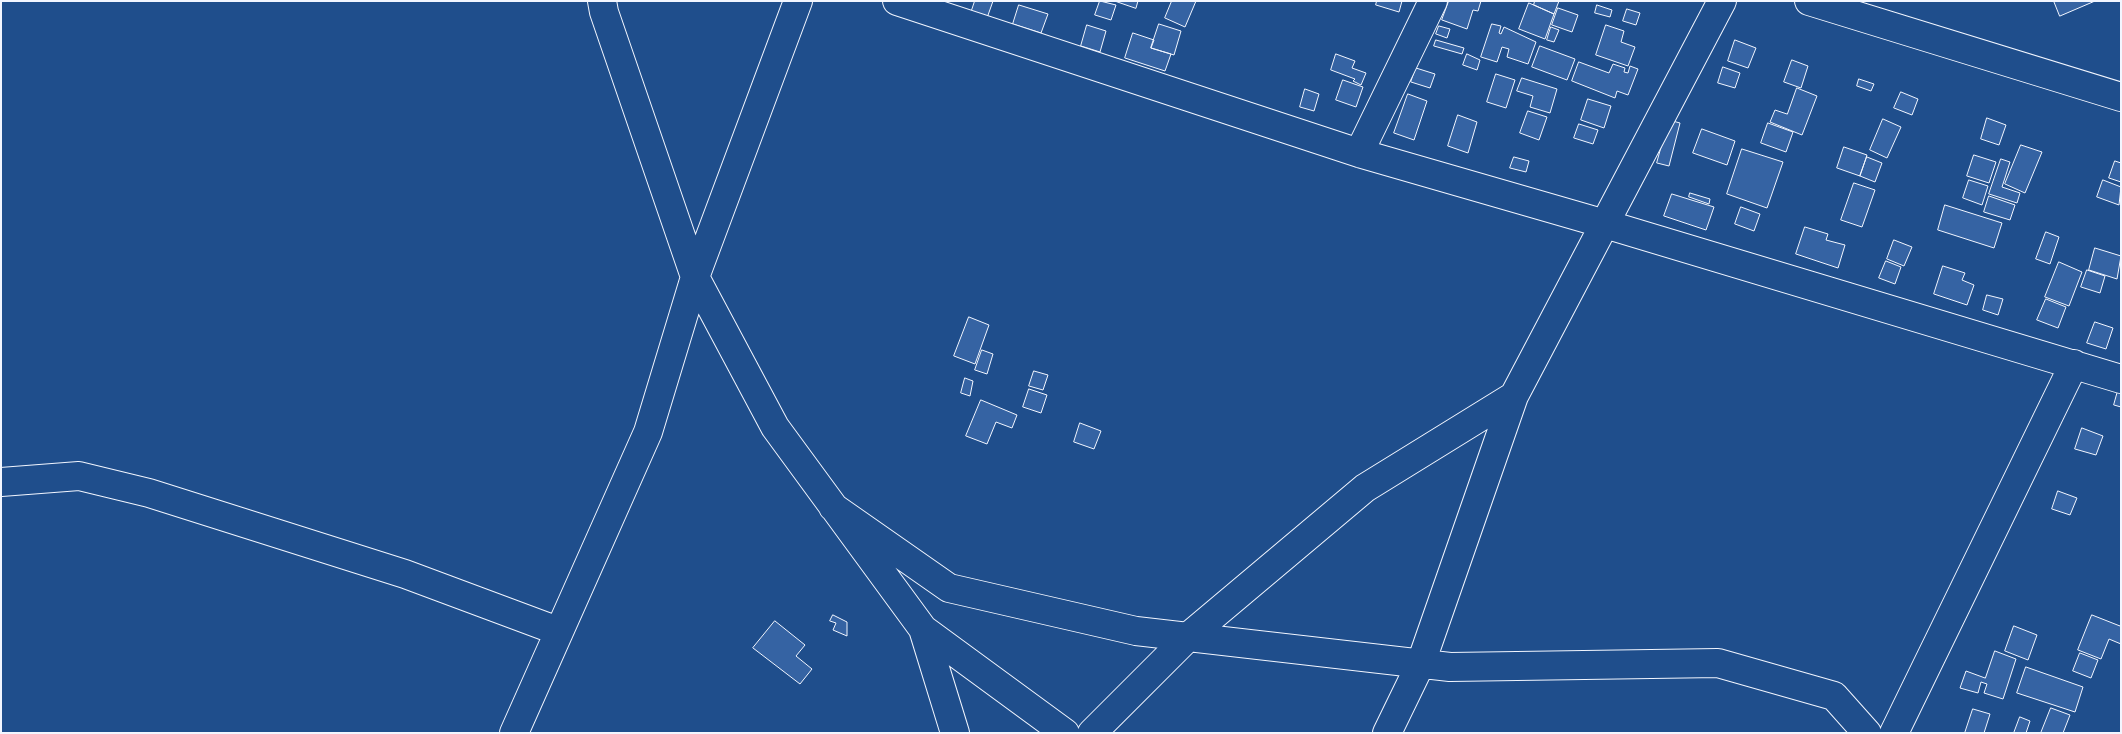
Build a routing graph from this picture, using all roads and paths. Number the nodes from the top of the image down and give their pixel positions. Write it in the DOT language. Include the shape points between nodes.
graph roads {
  1 [pos="602,1"];
  2 [pos="798,1"];
  3 [pos="897,1"];
  4 [pos="1433,1"];
  5 [pos="1722,1"];
  6 [pos="1809,1"];
  7 [pos="2121,97"];
  8 [pos="1359,154"];
  9 [pos="1605,224"];
  10 [pos="695,277"];
  11 [pos="2074,364"];
  12 [pos="2121,379"];
  13 [pos="1514,396"];
  14 [pos="1,482"];
  15 [pos="833,507"];
  16 [pos="923,629"];
  17 [pos="558,631"];
  18 [pos="1189,636"];
  19 [pos="1421,663"];
  20 [pos="514,733"];
  21 [pos="955,733"];
  22 [pos="1065,733"];
  23 [pos="1092,733"];
  24 [pos="1387,733"];
  25 [pos="1867,733"];
  26 [pos="1894,733"];
  1 -- 10 [label="street"];
  2 -- 10 [label="street"];
  3 -- 8 [label="street"];
  4 -- 8 [label="street"];
  5 -- 9 [label="street"];
  6 -- 7 [label="street"];
  8 -- 9 [label="street"];
  9 -- 11 [label="street"];
  9 -- 13 [label="street"];
  10 -- 15 [label="street" via="775,427"];
  10 -- 17 [label="street" via="648,432"];
  11 -- 12 [label="street"];
  11 -- 26 [label="street"];
  13 -- 18 [label="street" via="1366,488"];
  13 -- 19 [label="street"];
  14 -- 17 [label="street" via="79,476 149,493 405,574"];
  15 -- 16 [label="street"];
  15 -- 18 [label="street" via="949,588 1136,631"];
  16 -- 21 [label="street"];
  16 -- 22 [label="street"];
  17 -- 20 [label="street"];
  18 -- 19 [label="street"];
  18 -- 23 [label="street"];
  19 -- 24 [label="street"];
  19 -- 25 [label="street" via="1450,666 1718,663 1834,696"];
}
